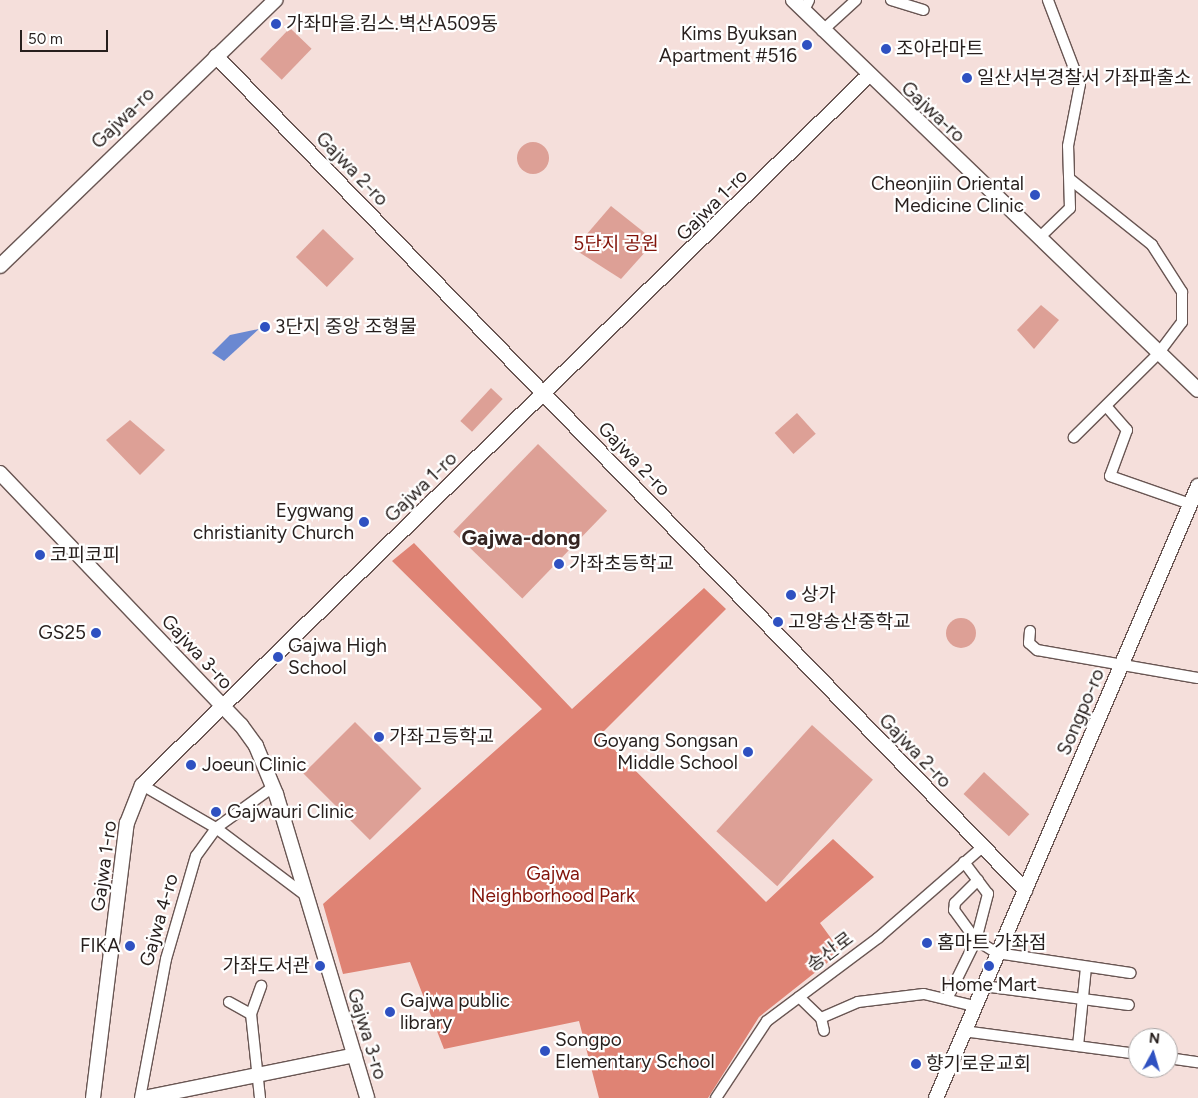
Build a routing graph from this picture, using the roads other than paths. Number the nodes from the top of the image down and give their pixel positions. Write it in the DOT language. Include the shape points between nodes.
graph roads {
  1 [pos="275,0"];
  2 [pos="793,0"];
  3 [pos="856,0"];
  4 [pos="891,0"];
  5 [pos="1048,0"];
  6 [pos="806,5"];
  7 [pos="923,10"];
  8 [pos="822,31"];
  9 [pos="216,56"];
  10 [pos="868,76"];
  11 [pos="1071,180"];
  12 [pos="1039,238"];
  13 [pos="0,266"];
  14 [pos="1159,353"];
  15 [pos="1198,390"];
  16 [pos="544,394"];
  17 [pos="1106,406"];
  18 [pos="1074,438"];
  19 [pos="0,473"];
  20 [pos="1198,486"];
  21 [pos="1190,504"];
  22 [pos="1030,631"];
  23 [pos="1122,666"];
  24 [pos="1198,678"];
  25 [pos="221,704"];
  26 [pos="142,785"];
  27 [pos="273,787"];
  28 [pos="216,828"];
  29 [pos="981,848"];
  30 [pos="964,862"];
  31 [pos="978,880"];
  32 [pos="1024,890"];
  33 [pos="305,894"];
  34 [pos="976,940"];
  35 [pos="997,953"];
  36 [pos="1086,967"];
  37 [pos="1131,973"];
  38 [pos="261,986"];
  39 [pos="983,986"];
  40 [pos="799,997"];
  41 [pos="946,999"];
  42 [pos="1083,999"];
  43 [pos="229,1002"];
  44 [pos="1129,1005"];
  45 [pos="974,1006"];
  46 [pos="251,1014"];
  47 [pos="820,1018"];
  48 [pos="963,1031"];
  49 [pos="824,1032"];
  50 [pos="1078,1046"];
  51 [pos="1128,1053"];
  52 [pos="355,1056"];
  53 [pos="1178,1059"];
  54 [pos="1198,1062"];
  55 [pos="256,1078"];
  56 [pos="93,1098"];
  57 [pos="147,1098"];
  58 [pos="260,1098"];
  59 [pos="367,1098"];
  60 [pos="716,1098"];
  61 [pos="936,1098"];
  1 -- 9 [label="street, Gajwa-ro"];
  2 -- 6 [label="street, Gajwa-ro"];
  3 -- 8 [label="street"];
  4 -- 7 [label="street"];
  5 -- 11 [label="street" via="1080,84 1068,146"];
  6 -- 8 [label="street, Gajwa-ro"];
  8 -- 10 [label="street, Gajwa-ro"];
  9 -- 13 [label="street, Gajwa-ro"];
  9 -- 16 [label="street, Gajwa 2-ro"];
  10 -- 12 [label="street, Gajwa-ro"];
  10 -- 16 [label="street, Gajwa 1-ro"];
  11 -- 12 [label="street" via="1070,208"];
  11 -- 14 [label="street" via="1152,244 1182,292 1182,322"];
  12 -- 14 [label="street, Gajwa-ro"];
  14 -- 15 [label="street, Gajwa-ro"];
  14 -- 17 [label="street"];
  16 -- 25 [label="street, Gajwa 1-ro"];
  16 -- 29 [label="street, Gajwa 2-ro"];
  17 -- 18 [label="street"];
  17 -- 21 [label="street" via="1127,430 1110,476"];
  19 -- 25 [label="street, Gajwa 3-ro"];
  20 -- 21 [label="street, Songpo-ro"];
  21 -- 23 [label="street, Songpo-ro"];
  22 -- 23 [label="street" via="1029,643 1037,650"];
  23 -- 24 [label="street"];
  23 -- 32 [label="street, Songpo-ro"];
  25 -- 26 [label="street, Gajwa 1-ro"];
  25 -- 27 [label="street, Gajwa 3-ro" via="250,738"];
  26 -- 28 [label="street"];
  26 -- 56 [label="street, Gajwa 1-ro" via="127,823"];
  27 -- 28 [label="street, Gajwa 4-ro"];
  27 -- 33 [label="street, Gajwa 3-ro"];
  28 -- 33 [label="street"];
  28 -- 57 [label="street, Gajwa 4-ro" via="196,856 166,959"];
  29 -- 30 [label="street, 송산로"];
  29 -- 32 [label="street, Gajwa 2-ro"];
  30 -- 31 [label="street"];
  30 -- 40 [label="street, 송산로" via="878,938"];
  31 -- 34 [label="street" via="988,894"];
  31 -- 34 [label="street" via="955,903 954,910"];
  32 -- 35 [label="street, Songpo-ro"];
  33 -- 52 [label="street, Gajwa 3-ro"];
  34 -- 35 [label="street"];
  34 -- 41 [label="street"];
  35 -- 36 [label="street"];
  35 -- 39 [label="street, Songpo-ro"];
  36 -- 37 [label="street"];
  36 -- 42 [label="street"];
  38 -- 46 [label="street"];
  39 -- 42 [label="street"];
  39 -- 45 [label="street, Songpo-ro"];
  40 -- 47 [label="street"];
  40 -- 60 [label="street, 송산로" via="767,1021"];
  41 -- 45 [label="street"];
  41 -- 47 [label="street" via="924,994 858,1002"];
  42 -- 44 [label="street"];
  42 -- 50 [label="street"];
  43 -- 46 [label="street"];
  45 -- 48 [label="street, Songpo-ro"];
  46 -- 55 [label="street"];
  47 -- 49 [label="street"];
  48 -- 50 [label="street"];
  48 -- 61 [label="street, Songpo-ro"];
  50 -- 51 [label="street"];
  52 -- 55 [label="street, Gajwa 4-ro"];
  52 -- 59 [label="street, Gajwa 3-ro"];
  53 -- 54 [label="street"];
  55 -- 57 [label="street, Gajwa 4-ro"];
  55 -- 58 [label="street"];
}
